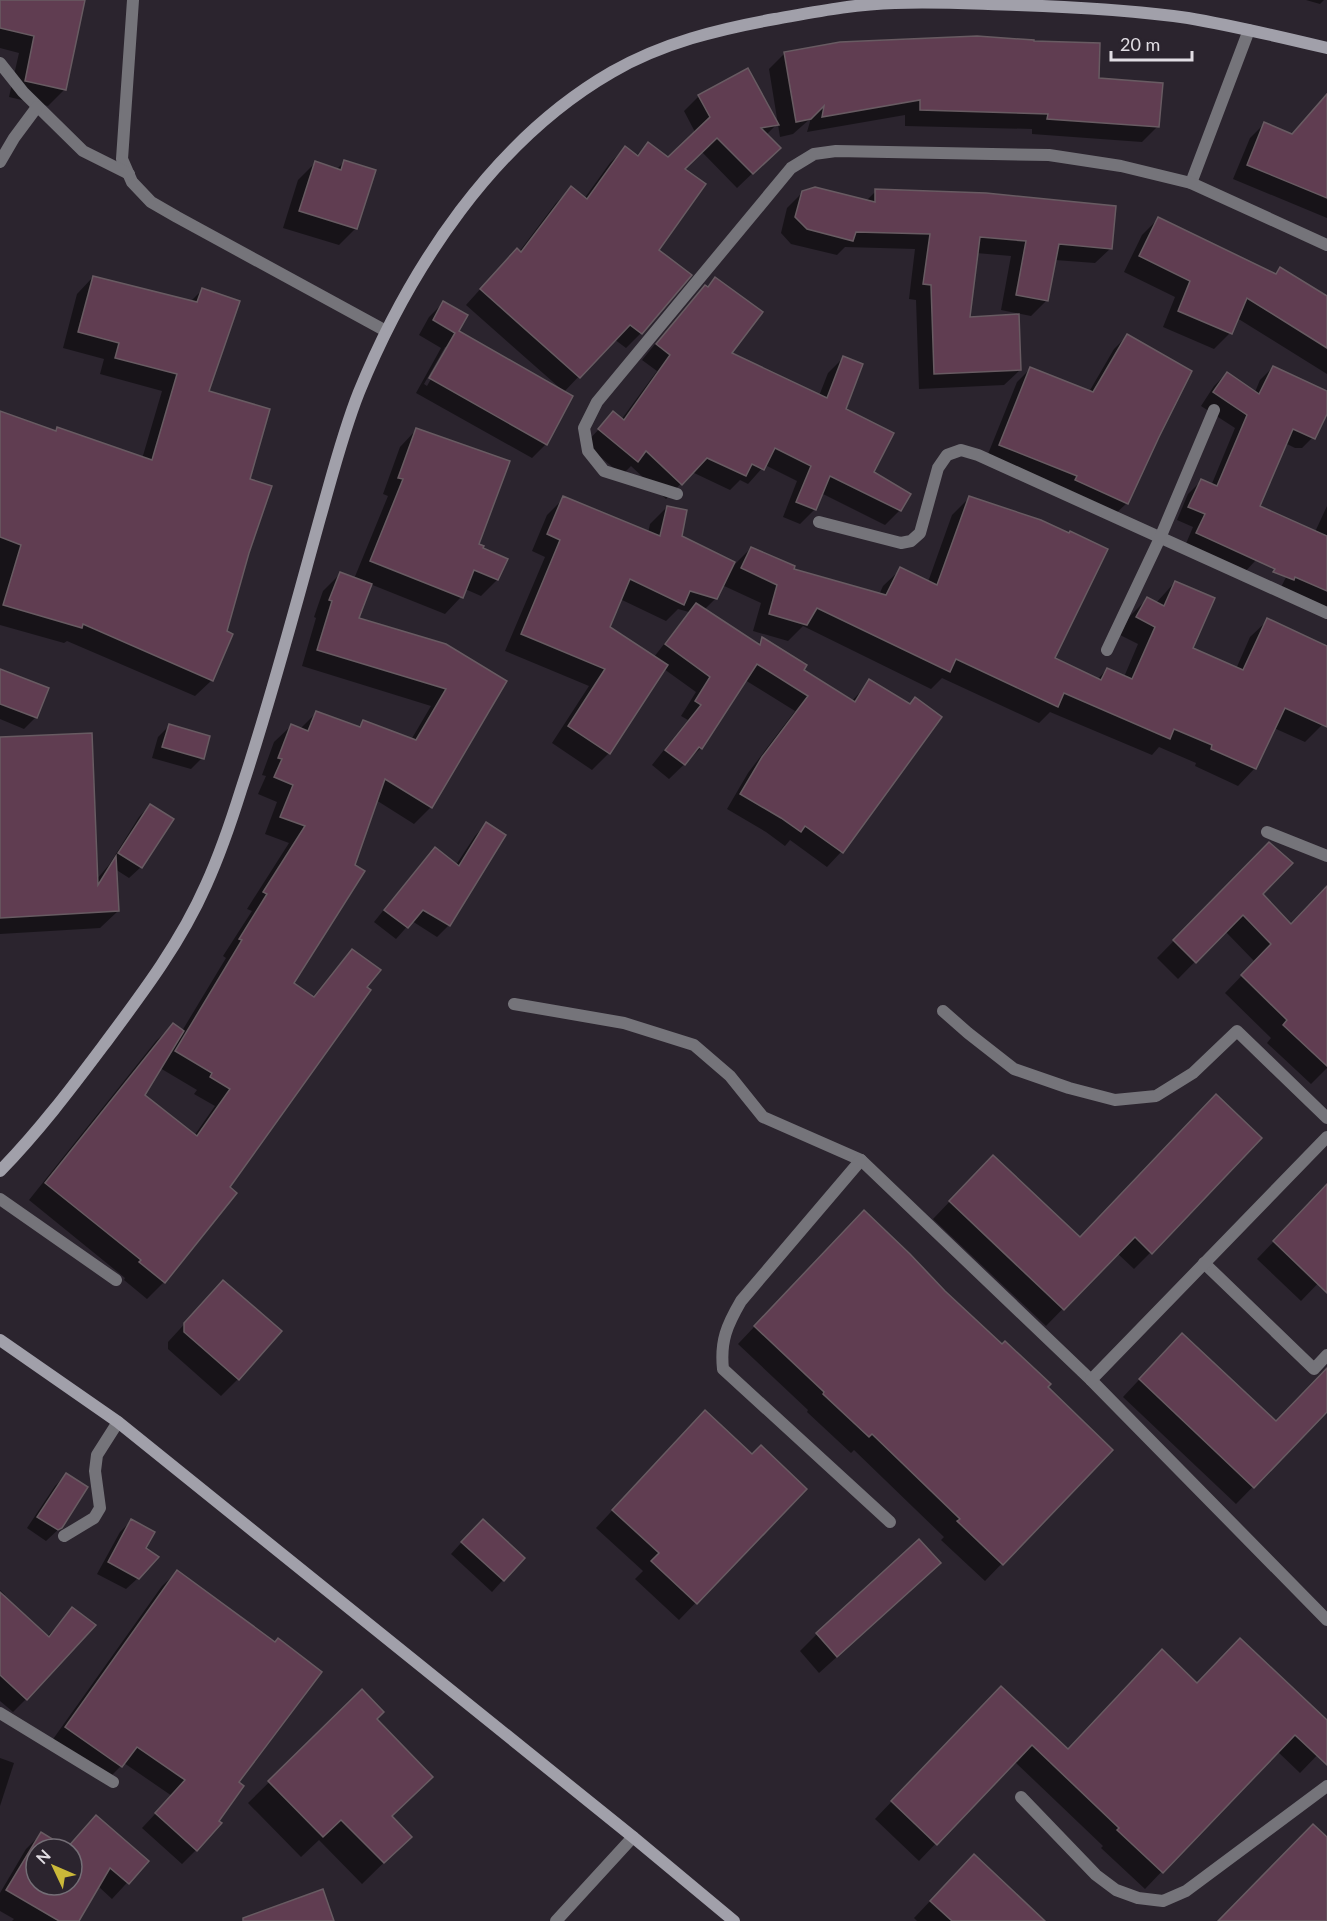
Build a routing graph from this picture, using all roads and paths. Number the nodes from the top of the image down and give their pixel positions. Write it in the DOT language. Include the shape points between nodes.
graph roads {
  1 [pos="133,0"];
  2 [pos="894,1"];
  3 [pos="1249,30"];
  4 [pos="1327,48"];
  5 [pos="0,63"];
  6 [pos="37,107"];
  7 [pos="0,162"];
  8 [pos="129,174"];
  9 [pos="1191,183"];
  10 [pos="1327,245"];
  11 [pos="386,331"];
  12 [pos="1214,410"];
  13 [pos="677,494"];
  14 [pos="819,522"];
  15 [pos="1160,538"];
  16 [pos="1327,613"];
  17 [pos="1107,650"];
  18 [pos="1267,832"];
  19 [pos="1327,856"];
  20 [pos="514,1004"];
  21 [pos="944,1011"];
  22 [pos="1327,1118"];
  23 [pos="1327,1137"];
  24 [pos="861,1160"];
  25 [pos="0,1172"];
  26 [pos="0,1199"];
  27 [pos="1204,1263"];
  28 [pos="116,1280"];
  29 [pos="0,1340"];
  30 [pos="1327,1355"];
  31 [pos="1091,1380"];
  32 [pos="118,1422"];
  33 [pos="890,1521"];
  34 [pos="64,1536"];
  35 [pos="1327,1620"];
  36 [pos="0,1713"];
  37 [pos="113,1782"];
  38 [pos="1327,1786"];
  39 [pos="1021,1797"];
  40 [pos="633,1837"];
  41 [pos="556,1921"];
  42 [pos="734,1921"];
  1 -- 8 [label="street" via="122,159"];
  2 -- 3 [label="street" via="1082,7 1187,18"];
  2 -- 11 [label="street" via="744,25 670,44 613,71 552,112 501,162 448,227"];
  3 -- 4 [label="street"];
  3 -- 9 [label="street"];
  5 -- 6 [label="street"];
  6 -- 7 [label="street"];
  6 -- 8 [label="street" via="83,151"];
  8 -- 11 [label="street" via="151,202"];
  9 -- 10 [label="street"];
  9 -- 13 [label="street" via="1121,166 1049,155 836,150 814,154 791,168 597,402 584,428 588,452 604,471"];
  11 -- 25 [label="street" via="358,396 256,745 207,883 180,937 144,992 34,1135"];
  12 -- 15 [label="street"];
  14 -- 15 [label="street" via="901,543 911,541 920,533 938,468 947,455 961,450"];
  15 -- 16 [label="street"];
  15 -- 17 [label="street"];
  18 -- 19 [label="street"];
  20 -- 24 [label="street" via="624,1023 694,1046 730,1076 763,1117"];
  21 -- 22 [label="street" via="1014,1069 1115,1100 1156,1096 1193,1073 1237,1031"];
  23 -- 27 [label="street"];
  24 -- 31 [label="street"];
  24 -- 33 [label="street" via="741,1301 727,1325 721,1352 723,1369"];
  26 -- 28 [label="street"];
  27 -- 30 [label="street" via="1314,1369"];
  27 -- 31 [label="street"];
  29 -- 32 [label="street"];
  31 -- 35 [label="street"];
  32 -- 34 [label="street" via="97,1455 100,1509 94,1518"];
  32 -- 40 [label="street"];
  36 -- 37 [label="street"];
  38 -- 39 [label="street" via="1186,1891 1162,1901 1116,1890 1096,1875"];
  40 -- 41 [label="street"];
  40 -- 42 [label="street"];
}
